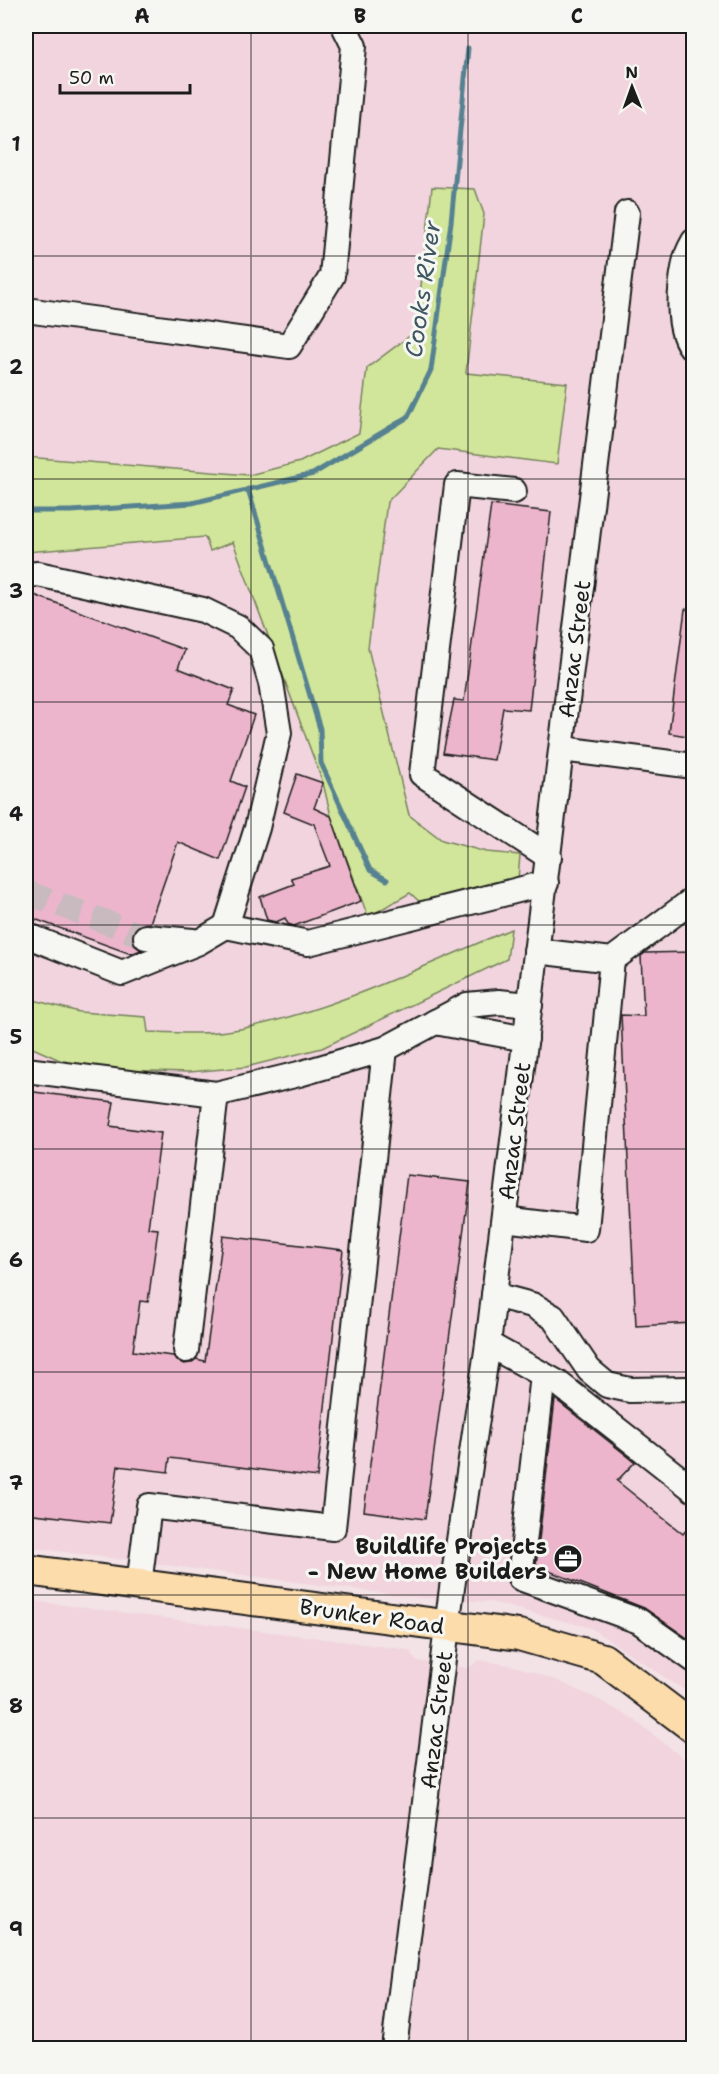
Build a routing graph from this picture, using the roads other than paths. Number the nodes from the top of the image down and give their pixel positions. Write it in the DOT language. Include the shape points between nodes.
graph roads {
  1 [pos="344,26"];
  2 [pos="627,213"];
  3 [pos="693,241"];
  4 [pos="26,310"];
  5 [pos="693,350"];
  6 [pos="514,491"];
  7 [pos="26,575"];
  8 [pos="562,749"];
  9 [pos="693,766"];
  10 [pos="549,857"];
  11 [pos="546,883"];
  12 [pos="693,899"];
  13 [pos="226,926"];
  14 [pos="26,935"];
  15 [pos="146,937"];
  16 [pos="199,942"];
  17 [pos="536,951"];
  18 [pos="612,960"];
  19 [pos="530,1005"];
  20 [pos="435,1022"];
  21 [pos="526,1039"];
  22 [pos="385,1049"];
  23 [pos="26,1070"];
  24 [pos="216,1094"];
  25 [pos="504,1219"];
  26 [pos="494,1295"];
  27 [pos="488,1344"];
  28 [pos="186,1350"];
  29 [pos="543,1375"];
  30 [pos="691,1390"];
  31 [pos="693,1491"];
  32 [pos="26,1570"];
  33 [pos="139,1585"];
  34 [pos="448,1626"];
  35 [pos="693,1660"];
  36 [pos="693,1727"];
  37 [pos="394,2049"];
  1 -- 4 [label="street" via="354,46 332,276 289,346"];
  2 -- 8 [label="street, Anzac Street"];
  3 -- 5 [label="street" via="685,261 679,309 688,345"];
  6 -- 10 [label="street" via="457,485 422,774"];
  7 -- 13 [label="street" via="38,574 203,610 238,627 261,649 279,734 257,828"];
  8 -- 9 [label="street"];
  8 -- 10 [label="street, Anzac Street"];
  10 -- 11 [label="street, Anzac Street"];
  11 -- 13 [label="street" via="308,943"];
  11 -- 17 [label="street, Anzac Street"];
  12 -- 18 [label="street"];
  13 -- 16 [label="street"];
  14 -- 16 [label="street" via="122,973"];
  15 -- 16 [label="street"];
  17 -- 18 [label="street"];
  17 -- 19 [label="street, Anzac Street"];
  18 -- 25 [label="street" via="586,1229"];
  19 -- 20 [label="street" via="467,1005"];
  19 -- 21 [label="street, Anzac Street"];
  20 -- 21 [label="street"];
  20 -- 22 [label="street"];
  21 -- 25 [label="street, Anzac Street"];
  22 -- 24 [label="street"];
  22 -- 33 [label="street" via="333,1528 149,1506"];
  23 -- 24 [label="street"];
  24 -- 28 [label="street"];
  25 -- 26 [label="street, Anzac Street"];
  26 -- 27 [label="street, Anzac Street"];
  26 -- 30 [label="street" via="532,1305 552,1317 589,1370 607,1385 630,1390"];
  27 -- 29 [label="street"];
  27 -- 34 [label="street, Anzac Street"];
  29 -- 31 [label="street"];
  29 -- 35 [label="street" via="520,1578 639,1621"];
  32 -- 33 [label="main road, Brunker Road"];
  33 -- 34 [label="main road, Brunker Road"];
  34 -- 36 [label="main road, Brunker Road" via="519,1635 603,1659"];
  34 -- 37 [label="street, Anzac Street"];
}
